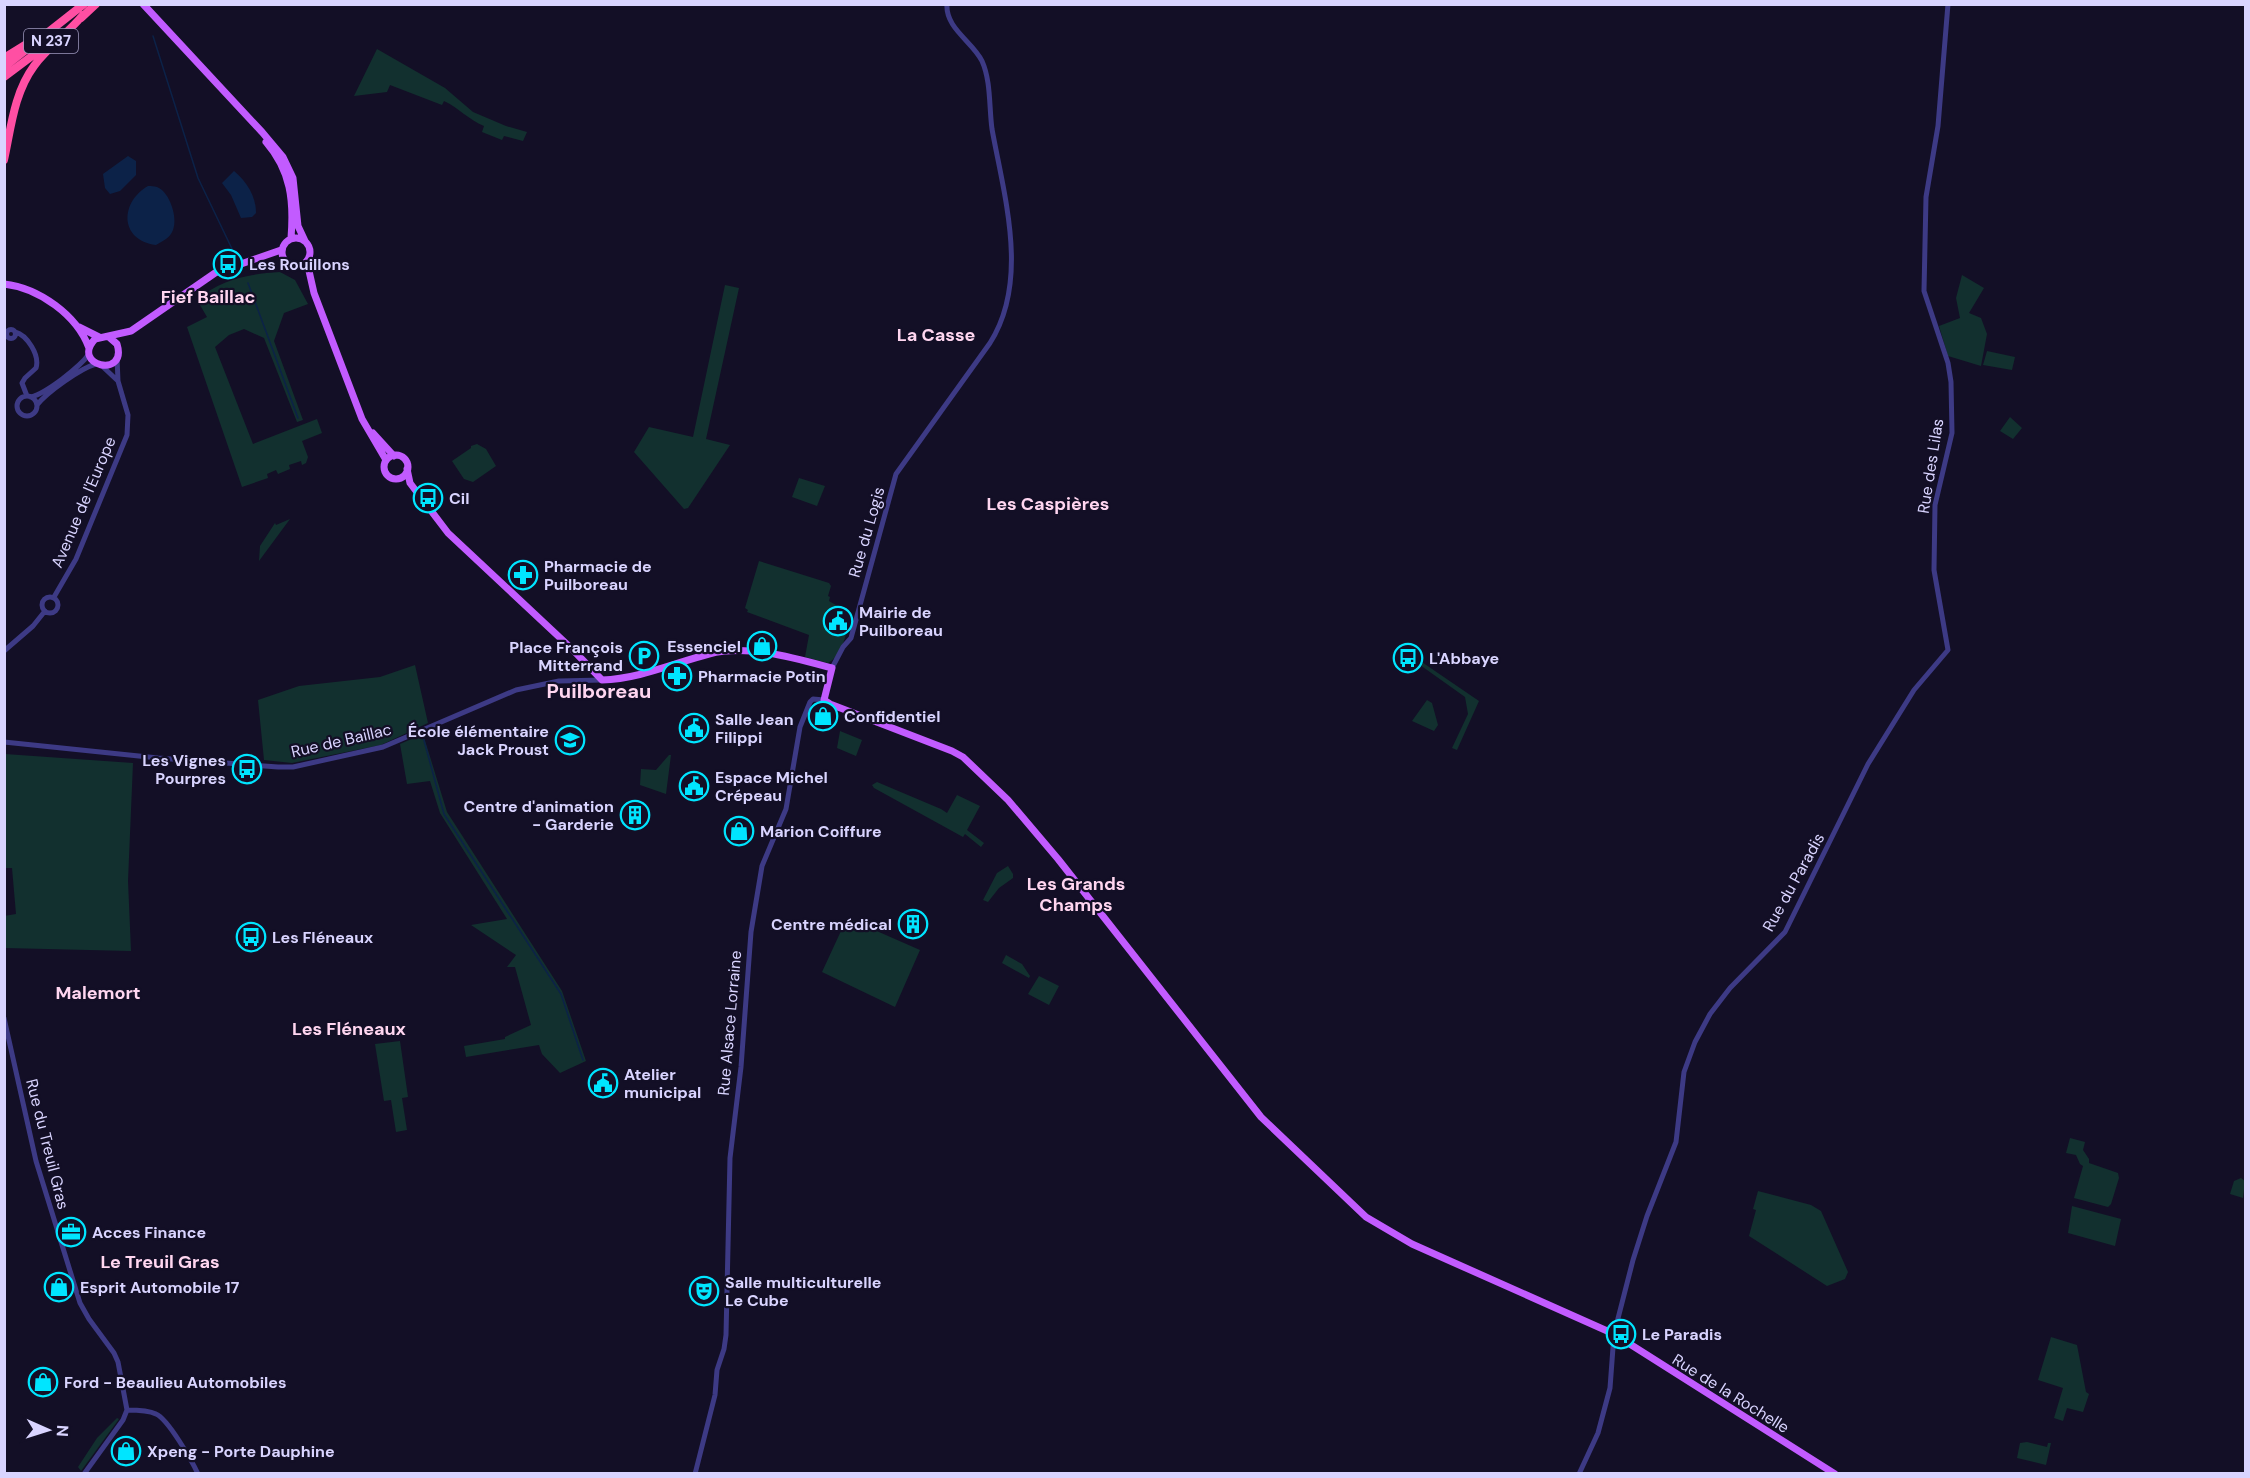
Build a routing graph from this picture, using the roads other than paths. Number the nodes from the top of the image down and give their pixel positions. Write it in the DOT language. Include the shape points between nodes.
graph roads {
  1 [pos="84,4"];
  2 [pos="96,4"];
  3 [pos="143,4"];
  4 [pos="947,4"];
  5 [pos="1948,4"];
  6 [pos="84,15"];
  7 [pos="42,38"];
  8 [pos="4,57"];
  9 [pos="4,67"];
  10 [pos="4,77"];
  11 [pos="248,118"];
  12 [pos="4,160"];
  13 [pos="291,238"];
  14 [pos="305,241"];
  15 [pos="282,254"];
  16 [pos="307,262"];
  17 [pos="295,267"];
  18 [pos="7,283"];
  19 [pos="314,293"];
  20 [pos="77,326"];
  21 [pos="9,329"];
  22 [pos="131,331"];
  23 [pos="99,337"];
  24 [pos="109,337"];
  25 [pos="118,349"];
  26 [pos="89,351"];
  27 [pos="117,358"];
  28 [pos="99,365"];
  29 [pos="118,381"];
  30 [pos="29,397"];
  31 [pos="37,405"];
  32 [pos="362,419"];
  33 [pos="394,456"];
  34 [pos="386,460"];
  35 [pos="407,469"];
  36 [pos="399,479"];
  37 [pos="410,483"];
  38 [pos="54,597"];
  39 [pos="45,611"];
  40 [pos="1948,650"];
  41 [pos="4,651"];
  42 [pos="588,666"];
  43 [pos="832,668"];
  44 [pos="582,680"];
  45 [pos="602,680"];
  46 [pos="824,700"];
  47 [pos="4,742"];
  48 [pos="4,1018"];
  49 [pos="1614,1335"];
  50 [pos="127,1410"];
  51 [pos="84,1473"];
  52 [pos="198,1473"];
  53 [pos="695,1473"];
  54 [pos="1579,1473"];
  55 [pos="1835,1473"];
  1 -- 7 [label="highway, N 237"];
  2 -- 6 [label="highway, N 237"];
  3 -- 11 [label="main road"];
  4 -- 43 [label="street, Rue du Logis" via="951,22 977,54 986,76 992,129 1008,202 1009,297 1003,320 990,343 899,469 852,636"];
  5 -- 40 [label="street, Rue des Lilas" via="1938,126 1926,197 1925,253 1926,300 1951,382 1952,433 1935,505 1934,570"];
  6 -- 10 [label="highway, N 237"];
  6 -- 12 [label="highway" via="28,75 14,112"];
  7 -- 8 [label="highway"];
  7 -- 9 [label="highway, N 237"];
  11 -- 13 [label="main road" via="288,177"];
  11 -- 14 [label="main road" via="288,165 296,189 298,226"];
  13 -- 14 [label="main road"];
  13 -- 15 [label="main road" via="284,243"];
  14 -- 16 [label="main road" via="310,253"];
  15 -- 17 [label="main road"];
  15 -- 22 [label="main road" via="215,273"];
  16 -- 17 [label="main road"];
  16 -- 19 [label="main road"];
  17 -- 19 [label="main road"];
  18 -- 20 [label="main road" via="51,303"];
  19 -- 32 [label="main road"];
  20 -- 23 [label="main road"];
  20 -- 26 [label="main road"];
  21 -- 30 [label="street" via="22,334 37,358 36,368 22,383"];
  22 -- 24 [label="main road"];
  22 -- 25 [label="main road"];
  23 -- 24 [label="main road"];
  23 -- 26 [label="main road"];
  24 -- 25 [label="main road"];
  25 -- 27 [label="main road"];
  26 -- 28 [label="main road"];
  26 -- 30 [label="street" via="71,371"];
  27 -- 28 [label="main road" via="113,363"];
  27 -- 29 [label="street, Avenue de l'Europe"];
  28 -- 29 [label="street"];
  28 -- 31 [label="street" via="82,370"];
  29 -- 38 [label="street, Avenue de l'Europe" via="128,415 127,435 76,559"];
  30 -- 31 [label="street"];
  30 -- 31 [label="street" via="18,402 21,414 32,415"];
  32 -- 33 [label="main road"];
  32 -- 34 [label="main road"];
  33 -- 34 [label="main road"];
  33 -- 35 [label="main road" via="404,459"];
  34 -- 36 [label="main road" via="386,474"];
  35 -- 36 [label="main road"];
  35 -- 37 [label="main road"];
  36 -- 37 [label="main road"];
  37 -- 42 [label="main road" via="448,533"];
  38 -- 39 [label="street" via="43,599 41,606"];
  38 -- 39 [label="street" via="57,609"];
  39 -- 41 [label="street"];
  40 -- 49 [label="street, Rue du Paradis" via="1914,690 1868,764 1785,932 1730,988 1695,1042 1684,1072 1676,1142 1632,1260"];
  42 -- 44 [label="street"];
  42 -- 45 [label="main road"];
  43 -- 45 [label="main road" via="760,651 717,652"];
  43 -- 46 [label="main road"];
  44 -- 45 [label="street, Rue de Baillac"];
  44 -- 47 [label="street, Rue de Baillac" via="541,684 503,694 383,747 293,766 158,758"];
  46 -- 49 [label="main road, Rue de la Rochelle" via="957,754 1008,800 1261,1117 1366,1217 1412,1244"];
  46 -- 53 [label="street, Rue Alsace Lorraine" via="813,699 807,706 786,809 762,866 751,932 730,1158 726,1335"];
  48 -- 50 [label="street, Rue du Treuil Gras" via="36,1161 80,1303 118,1362"];
  49 -- 54 [label="street, Rue du Paradis" via="1610,1388 1599,1433"];
  49 -- 55 [label="main road, Rue de la Rochelle"];
  50 -- 51 [label="street"];
  50 -- 52 [label="street" via="160,1416"];
}
